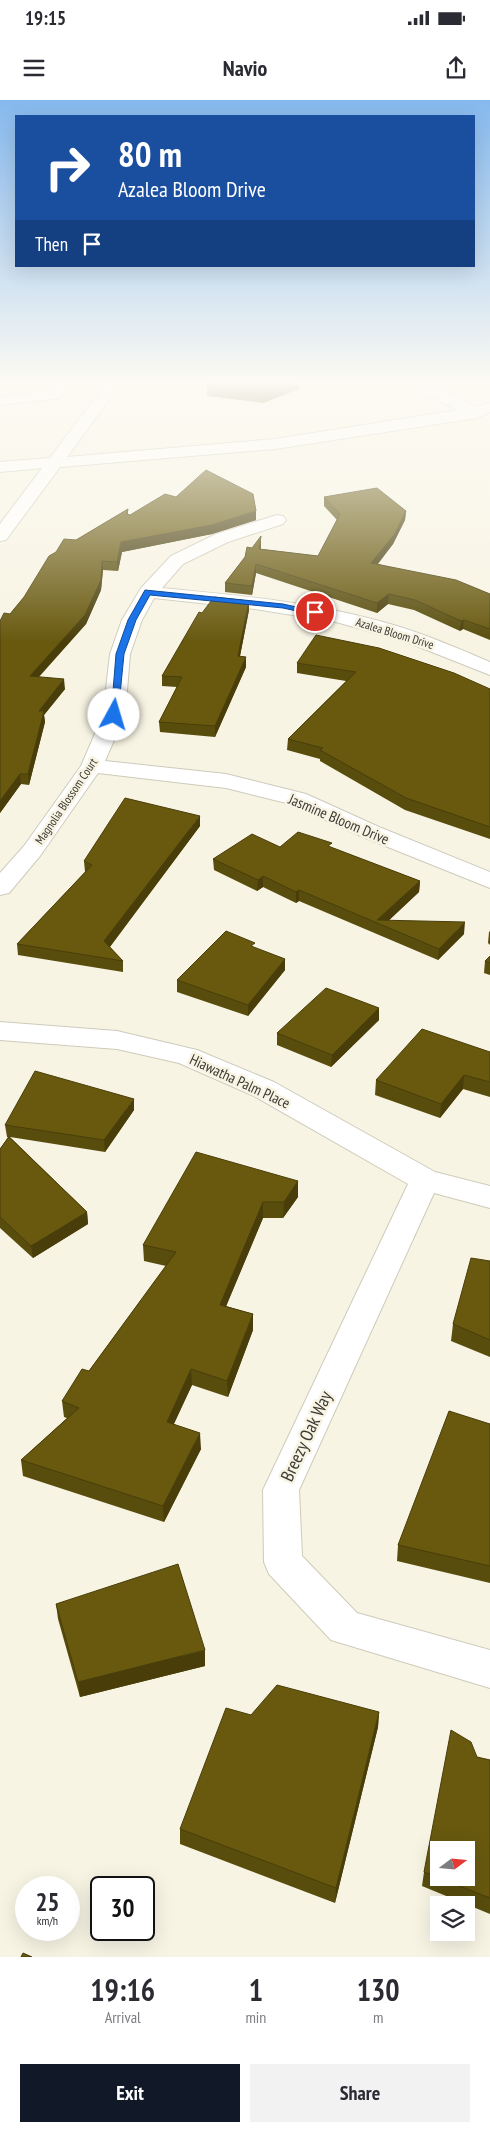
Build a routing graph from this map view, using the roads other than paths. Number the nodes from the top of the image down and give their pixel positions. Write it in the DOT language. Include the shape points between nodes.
graph roads {
  1 [pos="51,469"];
  2 [pos="277,520"];
  3 [pos="0,536"];
  4 [pos="148,592"];
  5 [pos="490,668"];
  6 [pos="92,766"];
  7 [pos="490,881"];
  8 [pos="0,888"];
  9 [pos="0,1031"];
  10 [pos="425,1180"];
  11 [pos="490,1196"];
  12 [pos="490,1669"];
  1 -- 3 [label="street"];
  2 -- 4 [label="street, Magnolia Blossom Court" via="222,538 177,560"];
  4 -- 5 [label="street, Azalea Bloom Drive" via="283,606 362,622"];
  4 -- 6 [label="street, Magnolia Blossom Court" via="132,620 120,654 114,715"];
  6 -- 7 [label="street, Jasmine Bloom Drive" via="226,781 298,800"];
  6 -- 8 [label="street, Magnolia Blossom Court" via="32,851"];
  9 -- 10 [label="street, Hiawatha Palm Place" via="117,1040 187,1056 264,1089"];
  10 -- 11 [label="street, Hiawatha Palm Place"];
  10 -- 12 [label="street, Breezy Oak Way" via="281,1490 283,1562 344,1627"];
}
